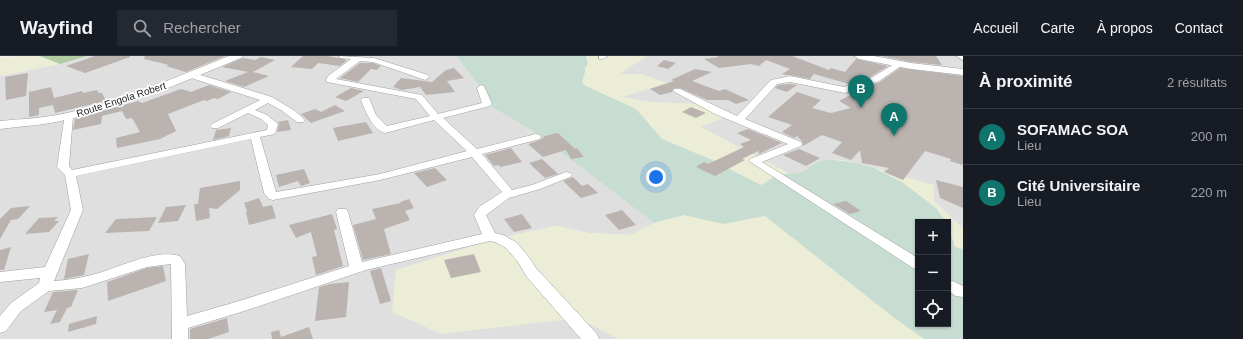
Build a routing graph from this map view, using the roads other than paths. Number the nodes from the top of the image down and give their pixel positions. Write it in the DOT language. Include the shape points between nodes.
graph roads {
  1 [pos="343,56"];
  2 [pos="859,56"];
  3 [pos="960,56"];
  4 [pos="233,57"];
  5 [pos="360,57"];
  6 [pos="963,58"];
  7 [pos="900,64"];
  8 [pos="963,72"];
  9 [pos="191,75"];
  10 [pos="424,77"];
  11 [pos="481,88"];
  12 [pos="677,92"];
  13 [pos="270,99"];
  14 [pos="366,100"];
  15 [pos="248,110"];
  16 [pos="68,116"];
  17 [pos="437,118"];
  18 [pos="740,119"];
  19 [pos="300,120"];
  20 [pos="0,125"];
  21 [pos="215,126"];
  22 [pos="255,136"];
  23 [pos="536,137"];
  24 [pos="474,152"];
  25 [pos="70,174"];
  26 [pos="566,175"];
  27 [pos="509,193"];
  28 [pos="342,212"];
  29 [pos="490,237"];
  30 [pos="915,263"];
  31 [pos="357,268"];
  32 [pos="0,278"];
  33 [pos="48,279"];
  34 [pos="951,286"];
  35 [pos="961,292"];
  36 [pos="179,324"];
  37 [pos="0,327"];
  38 [pos="180,339"];
  39 [pos="591,339"];
  1 -- 5 [label="street"];
  2 -- 7 [label="street"];
  3 -- 6 [label="street"];
  4 -- 9 [label="street, Route Engola Robert"];
  5 -- 10 [label="street" via="380,61"];
  5 -- 17 [label="street" via="330,80 417,96"];
  7 -- 8 [label="street"];
  7 -- 18 [label="street" via="876,79 845,90 790,79 774,82"];
  9 -- 13 [label="street"];
  9 -- 16 [label="street, Route Engola Robert"];
  11 -- 17 [label="street" via="487,104"];
  12 -- 18 [label="street" via="718,112"];
  13 -- 15 [label="street"];
  13 -- 19 [label="street" via="291,111"];
  14 -- 17 [label="street" via="372,116 385,130"];
  15 -- 21 [label="street"];
  15 -- 22 [label="street" via="273,124 270,132"];
  16 -- 20 [label="street, Route Engola Robert"];
  16 -- 25 [label="street" via="63,167"];
  17 -- 24 [label="street"];
  18 -- 30 [label="street" via="797,144 754,161"];
  22 -- 24 [label="street" via="270,193 273,196 380,177"];
  22 -- 25 [label="street"];
  23 -- 24 [label="street"];
  24 -- 27 [label="street"];
  25 -- 33 [label="street" via="77,210"];
  26 -- 27 [label="street"];
  27 -- 29 [label="street" via="483,210 480,215"];
  28 -- 31 [label="street"];
  29 -- 31 [label="street"];
  29 -- 39 [label="street" via="498,238 511,246"];
  31 -- 36 [label="street"];
  32 -- 33 [label="street"];
  33 -- 36 [label="street" via="55,287 101,278 152,261 175,259 178,264"];
  33 -- 37 [label="street" via="16,307"];
  34 -- 35 [label="street"];
  36 -- 38 [label="street"];
}
